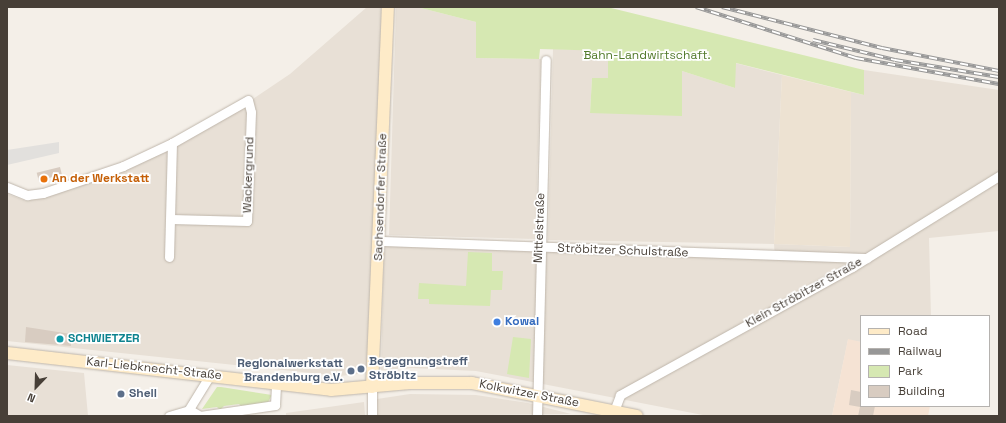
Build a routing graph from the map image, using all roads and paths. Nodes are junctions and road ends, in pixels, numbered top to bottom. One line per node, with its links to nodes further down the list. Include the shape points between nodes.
1 (388, 7): 7 (main road, Sachsendorfer Straße)
2 (546, 60): 8 (street, Mittelstraße)
3 (172, 143): 5 (street, via 123,166 43,193 27,195); 6 (street); 6 (street, Wackergrund, via 248,100 251,112 247,221)
4 (999, 176): 10 (street, Klein Ströbitzer Straße)
5 (7, 188)
6 (170, 219): 9 (street)
7 (380, 241): 8 (street, Ströbitzer Schulstraße); 14 (main road, Sachsendorfer Straße)
8 (540, 247): 10 (street, Ströbitzer Schulstraße); 15 (street, Mittelstraße)
9 (169, 257)
10 (867, 258): 16 (street, Klein Ströbitzer Straße, via 620,394)
11 (7, 353): 12 (main road, Karl-Liebknecht-Straße)
12 (210, 375): 13 (main road, Karl-Liebknecht-Straße); 17 (street)
13 (276, 384): 14 (main road, Karl-Liebknecht-Straße, via 331,390); 17 (street, via 275,405 200,416)
14 (372, 387): 15 (main road, Kolkwitzer Straße, via 430,382 472,383); 18 (street)
15 (536, 396): 16 (main road, Kolkwitzer Straße); 19 (street, Mittelstraße)
16 (614, 411): 20 (main road, Kolkwitzer Straße)
17 (179, 414)
18 (372, 416)
19 (537, 416)
20 (638, 416)

